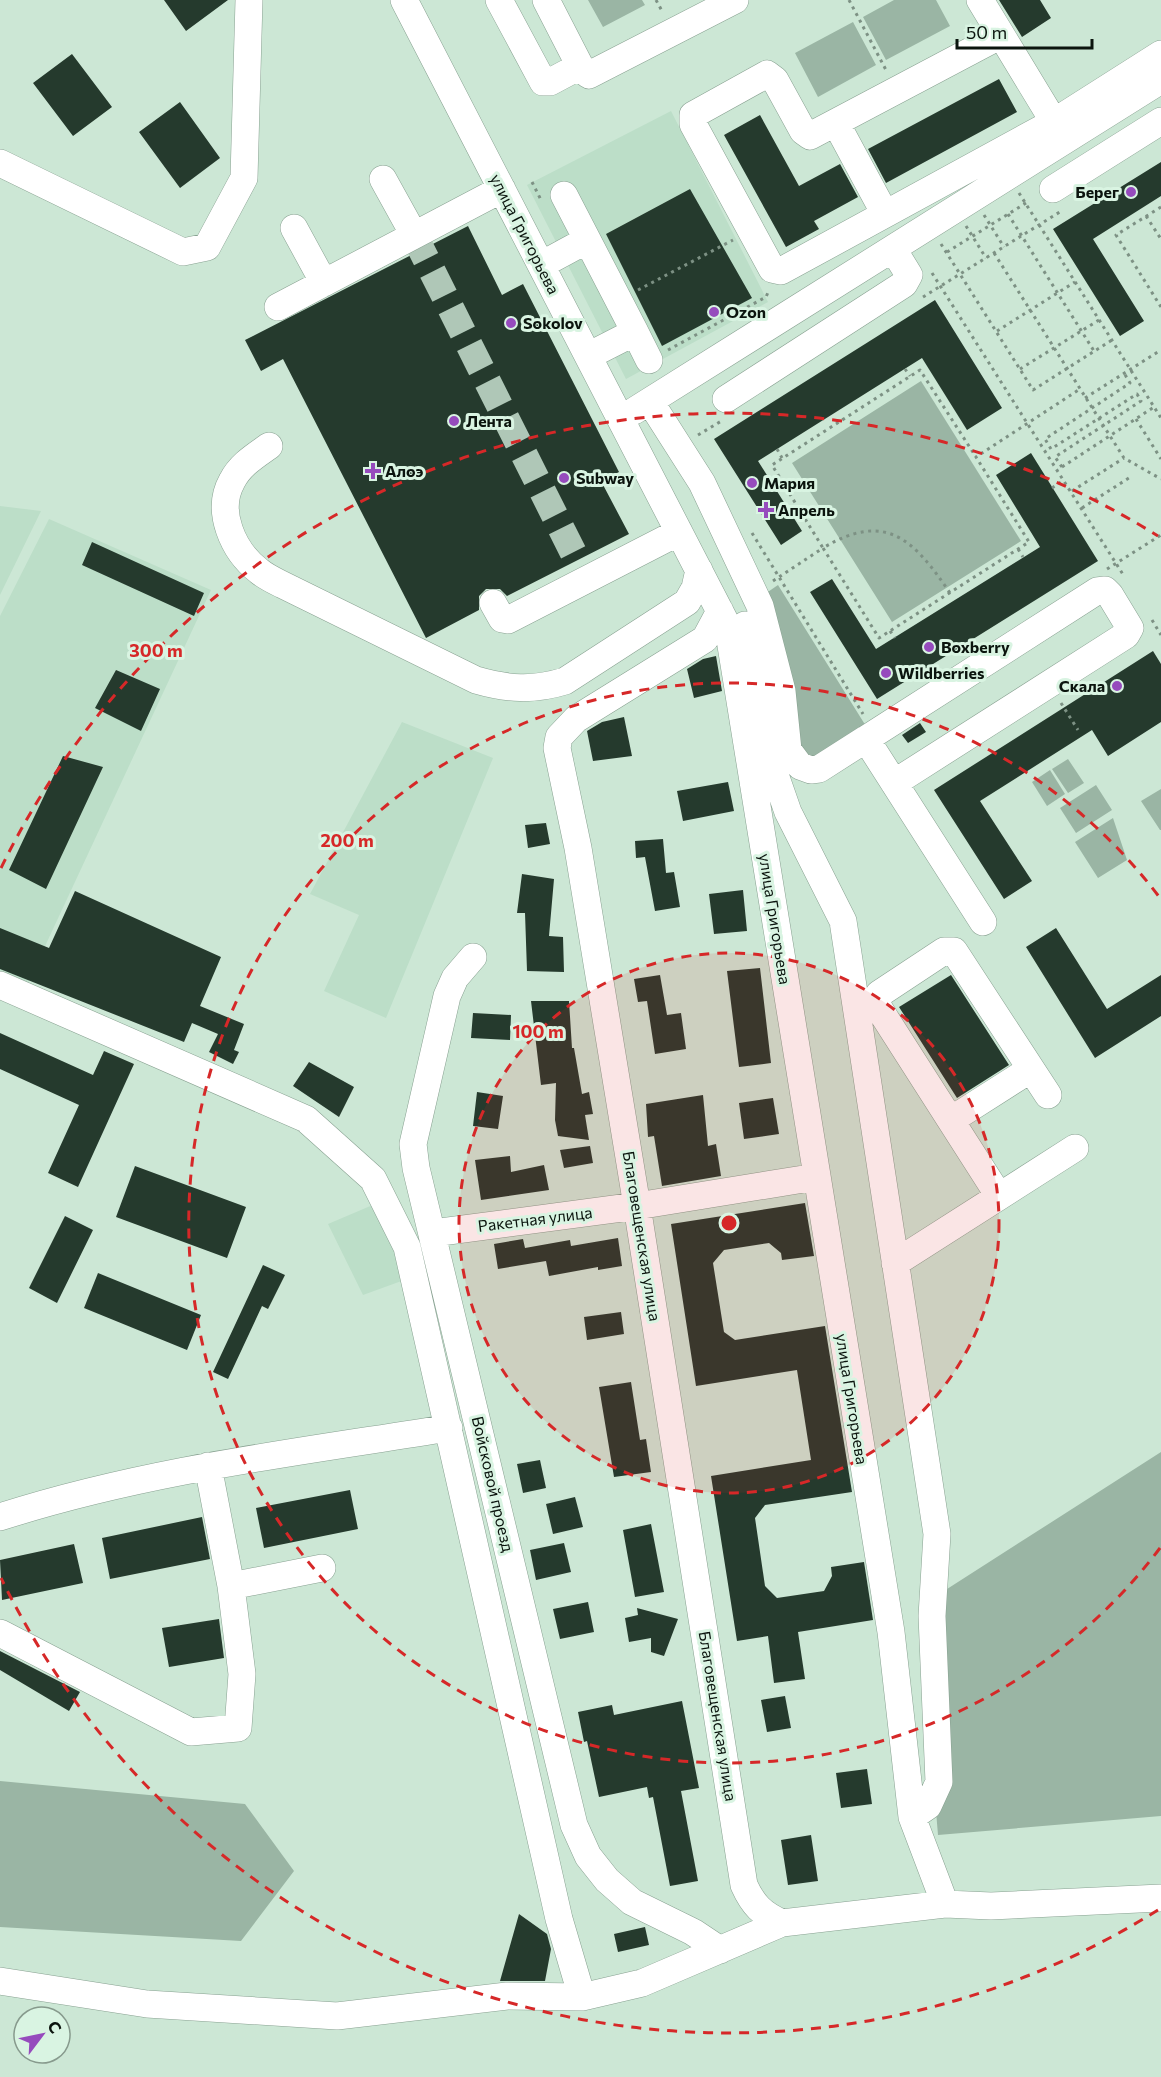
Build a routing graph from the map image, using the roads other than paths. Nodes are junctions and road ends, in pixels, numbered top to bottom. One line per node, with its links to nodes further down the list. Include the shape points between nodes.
1 (249, 0): 14 (street, via 244,178 207,246 183,252)
2 (404, 0): 16 (street, улица Григорьева)
3 (500, 0): 9 (street, via 543,82)
4 (546, 0): 9 (street)
5 (735, 0): 9 (street, via 593,74 585,74)
6 (980, 0): 7 (street)
7 (1001, 35): 12 (street); 13 (street)
8 (1161, 54): 12 (street)
9 (580, 66)
10 (1161, 80): 23 (street)
11 (1161, 121): 18 (street)
12 (1054, 122): 19 (street)
13 (836, 123): 19 (street); 19 (street, via 805,135 775,80 767,74 696,112 692,119 769,265 776,271)
14 (0, 163)
15 (383, 179): 21 (street)
16 (501, 189): 21 (street); 24 (street, улица Григорьева)
17 (564, 195): 22 (street)
18 (1058, 199)
19 (885, 214)
20 (294, 228): 25 (street)
21 (414, 235): 25 (street, via 369,268)
22 (587, 240): 24 (street); 27 (street)
23 (893, 249): 30 (street, via 909,274 904,284); 31 (street)
24 (541, 265): 28 (street, улица Григорьева)
25 (324, 283): 26 (street)
26 (278, 308)
27 (635, 332): 28 (street); 29 (street)
28 (588, 357): 32 (street, улица Григорьева)
29 (649, 360)
30 (726, 399)
31 (651, 403): 32 (street); 38 (street, via 702,483 760,606 782,691 788,750 793,759 800,766 819,769)
32 (620, 418): 34 (street, улица Григорьева)
33 (269, 446): 35 (street, via 245,463 231,481 224,505 228,529 258,571 476,680 505,689 548,687 565,681 687,602)
34 (679, 532): 35 (street, улица Григорьева); 36 (street, via 582,570 508,620 502,619)
35 (702, 577): 37 (street, улица Григорьева); 51 (street, via 724,594 742,616 772,766 788,812 843,921)
36 (493, 603)
37 (720, 611): 47 (street, улица Григорьева, via 728,627); 49 (street, Благовещенская улица, via 705,639 576,720 560,737 557,748 578,848)
38 (866, 739): 39 (street); 39 (street, via 1097,591 1106,590 1110,595 1130,628 1126,635)
39 (894, 783): 40 (street)
40 (982, 922)
41 (473, 957): 50 (street, Войсковой проезд, via 455,978 447,996 414,1133 416,1168)
42 (0, 985): 52 (street, via 306,1119 373,1179 407,1247)
43 (1031, 1069): 44 (street); 45 (street); 45 (street, via 954,951 944,951 883,990 877,1003)
44 (1048, 1095)
45 (951, 1120): 48 (street)
46 (1075, 1148): 48 (street)
47 (816, 1177): 49 (street, Ракетная улица); 58 (street, улица Григорьева, via 891,1632)
48 (999, 1196): 51 (street)
49 (638, 1206): 50 (street, Ракетная улица); 61 (street, Благовещенская улица, via 744,1885 753,1904)
50 (433, 1233): 62 (street, Войсковой проезд, via 574,1825 588,1856 632,1902)
51 (895, 1263): 58 (street, via 937,1534 932,1616 939,1782 928,1806)
52 (449, 1428): 53 (street); 64 (street, via 559,1919)
53 (208, 1466): 54 (street, via 63,1497); 56 (street)
54 (0, 1516)
55 (322, 1568): 56 (street)
56 (231, 1586): 57 (street, via 242,1674 238,1728 191,1732)
57 (0, 1633)
58 (912, 1817): 60 (street, улица Григорьева)
59 (1161, 1898): 60 (street, via 991,1906)
60 (945, 1904): 61 (street)
61 (782, 1923): 62 (street)
62 (720, 1950): 64 (street, via 642,1983)
63 (0, 1981): 64 (street, via 147,2004 337,2016 507,1996)
64 (582, 1997)

